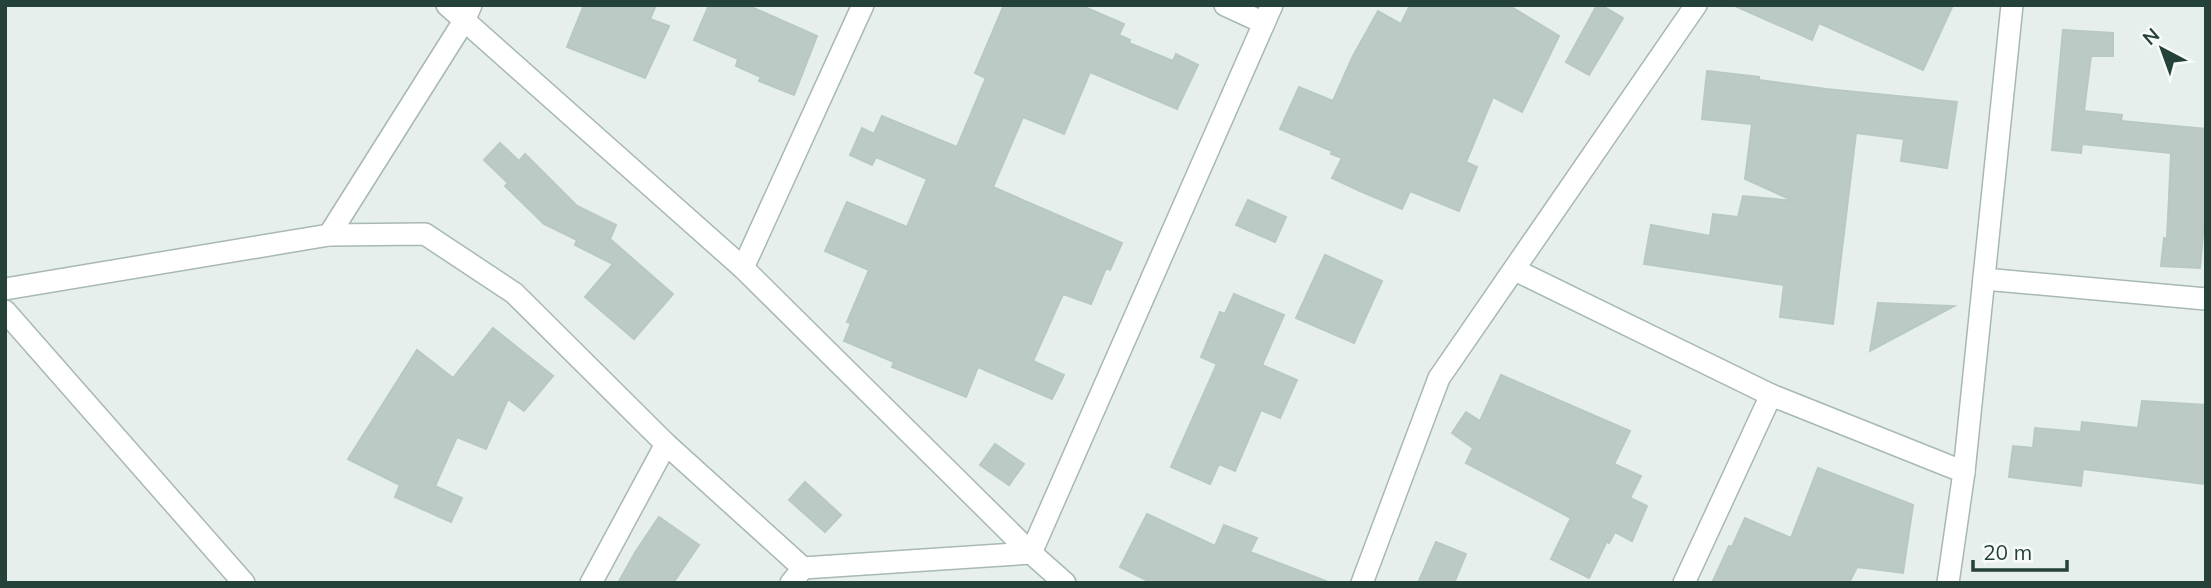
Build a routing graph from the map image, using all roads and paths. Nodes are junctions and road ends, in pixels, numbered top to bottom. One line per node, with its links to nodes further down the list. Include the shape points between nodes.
1 (447, 5): 6 (street)
2 (863, 5): 9 (street)
3 (1226, 5): 7 (street)
4 (1696, 5): 10 (street)
5 (2012, 5): 11 (street)
6 (467, 13): 8 (street); 9 (street)
7 (1268, 14): 18 (street)
8 (329, 234): 12 (street); 16 (street, via 425,234 514,293)
9 (743, 268): 18 (street)
10 (1515, 270): 15 (street); 23 (street, via 1439,378)
11 (1984, 279): 13 (street); 17 (street)
12 (5, 289)
13 (2206, 299)
14 (5, 311): 20 (street)
15 (1771, 395): 17 (street); 24 (street)
16 (666, 444): 19 (street); 21 (street)
17 (1964, 472): 25 (street)
18 (1031, 552): 19 (street); 22 (street)
19 (797, 575)
20 (244, 583)
21 (591, 583)
22 (1065, 583)
23 (1362, 583)
24 (1684, 583)
25 (1948, 583)

